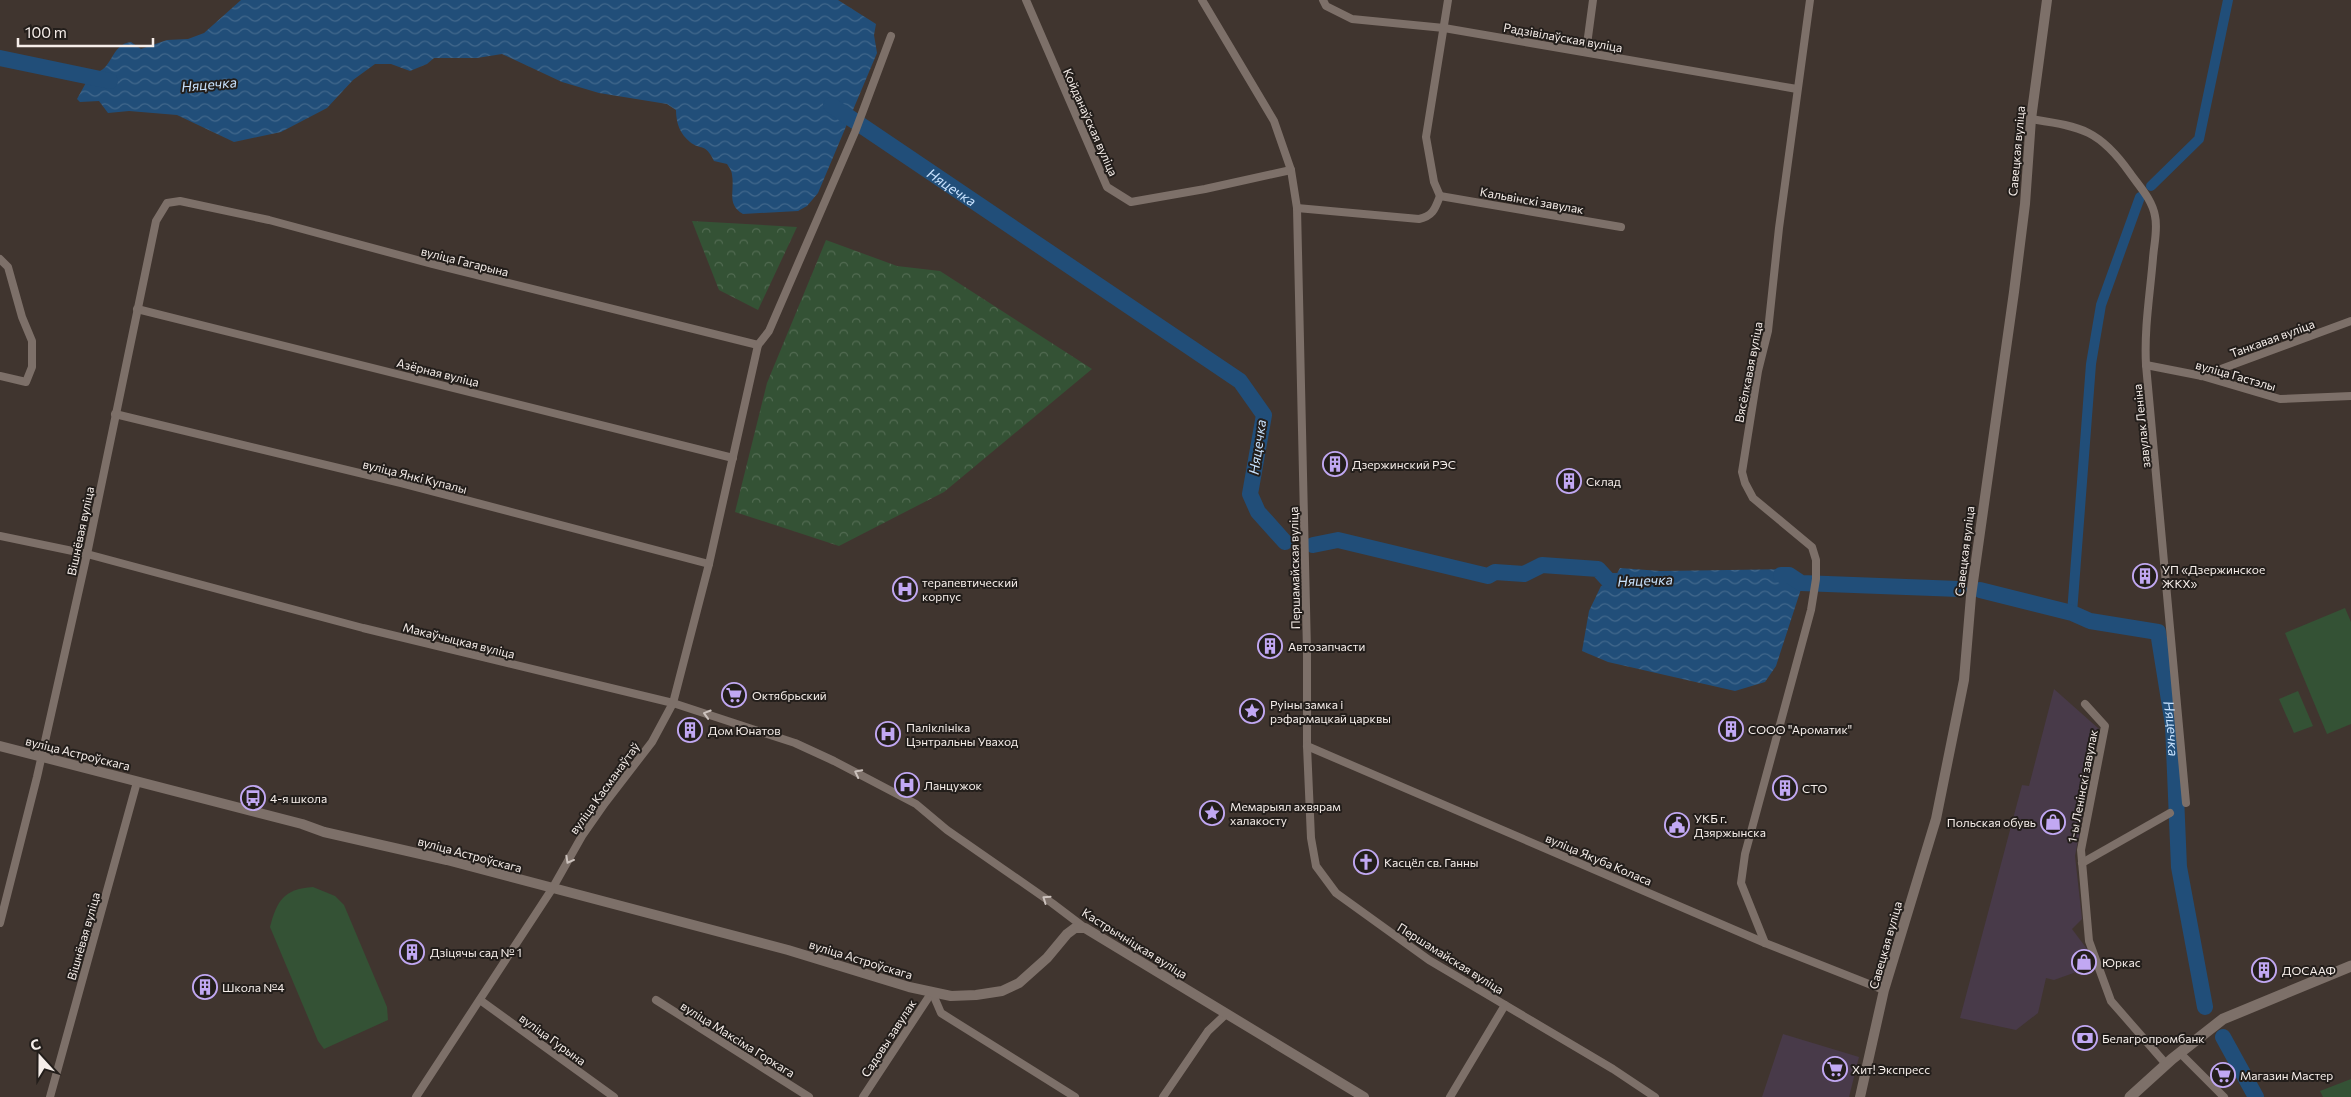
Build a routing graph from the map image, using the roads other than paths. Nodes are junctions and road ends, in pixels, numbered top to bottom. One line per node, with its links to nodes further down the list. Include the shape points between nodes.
1 (1026, 0): 13 (street, Койданаўская вуліца, via 1107,187 1131,202)
2 (1202, 0): 13 (street, Першамайская вуліца, via 1270,113)
3 (1448, 0): 8 (street)
4 (1594, 0): 10 (street)
5 (1810, 0): 11 (street, Вясёлкавая вуліца)
6 (2047, 0): 12 (street, Савецкая вуліца)
7 (1324, 3): 8 (street, Радзівілаўская вуліца, via 1352,19)
8 (1444, 28): 10 (street, Радзівілаўская вуліца); 14 (street, via 1426,137 1434,182)
9 (890, 36): 21 (street, via 855,132 769,331)
10 (1586, 52): 11 (street, Радзівілаўская вуліца)
11 (1796, 89): 44 (street, Вясёлкавая вуліца, via 1768,331 1758,371 1742,472 1753,498 1812,547 1816,560 1811,610 1745,854 1741,883)
12 (2031, 118): 22 (street, завулак Леніна, via 2074,126 2098,137 2120,158 2152,205 2156,230 2145,335); 46 (street, Савецкая вуліца, via 2023,214 1970,596 1964,680 1936,819)
13 (1291, 170): 16 (street, Першамайская вуліца)
14 (1440, 196): 16 (street, via 1429,217 1419,219); 17 (street, Кальвінскі завулак)
15 (167, 203): 19 (street, Вішнёвая вуліца, via 156,221); 21 (street, вуліца Гагарына, via 180,201 270,220)
16 (1297, 208): 34 (street, Першамайская вуліца)
17 (1621, 227)
18 (0, 259): 23 (street, via 8,267 32,342 32,367 26,382)
19 (138, 309): 26 (street, Вішнёвая вуліца); 27 (street, Азёрная вуліца)
20 (2351, 321): 24 (street, Танкавая вуліца)
21 (758, 345): 27 (street, вуліца Касманаўтаў)
22 (2146, 364): 24 (street, вуліца Гастэлы); 38 (street, завулак Леніна)
23 (0, 376)
24 (2202, 376): 25 (street, вуліца Гастэлы, via 2280,399)
25 (2351, 396)
26 (115, 414): 29 (street, Вішнёвая вуліца); 30 (street, вуліца Янкі Купалы, via 401,483)
27 (733, 458): 30 (street, вуліца Касманаўтаў)
28 (0, 536): 29 (street, Макаўчыцкая вуліца)
29 (87, 554): 31 (street, Макаўчыцкая вуліца, via 372,630); 35 (street, Вішнёвая вуліца)
30 (709, 564): 31 (street, вуліца Касманаўтаў)
31 (673, 703): 37 (street, Макаўчыцкая вуліца, one-way to 31, via 795,744); 41 (street, вуліца Касманаўтаў, one-way to 41, via 652,742 582,836)
32 (2085, 704): 40 (street, 1-ы Ленінскі завулак, via 2105,726 2081,850)
33 (0, 746): 35 (street, вуліца Астроўскага)
34 (1307, 746): 44 (street, вуліца Якуба Коласа); 50 (street, Першамайская вуліца, via 1311,838 1316,866 1326,881 1336,893 1429,960)
35 (41, 757): 36 (street, вуліца Астроўскага); 42 (street, Вішнёвая вуліца)
36 (137, 782): 41 (street, вуліца Астроўскага); 54 (street, Вішнёвая вуліца)
37 (902, 795): 43 (street, Кастрычніцкая вуліца, one-way to 37)
38 (2186, 803)
39 (2170, 813): 40 (street)
40 (2082, 863): 53 (street, 1-ы Ленінскі завулак, via 2089,941 2111,1001)
41 (552, 889): 47 (street, вуліца Астроўскага); 48 (street, вуліца Касманаўтаў)
42 (0, 922)
43 (1085, 928): 47 (street, вуліца Астроўскага, via 1075,928 1067,934 1030,974 1002,991 976,996); 51 (street, Кастрычніцкая вуліца)
44 (1765, 943): 46 (street, вуліца Якуба Коласа)
45 (2351, 966): 52 (main road, via 2230,1016)
46 (1884, 990): 64 (street, Савецкая вуліца)
47 (932, 992): 58 (street, Садовы завулак); 59 (street, via 941,1013)
48 (480, 1000): 55 (street, вуліца Касманаўтаў); 56 (street, вуліца Гурына)
49 (656, 1000): 57 (street, вуліца Максіма Горкага)
50 (1505, 1005): 62 (street); 63 (street, Першамайская вуліца)
51 (1226, 1014): 60 (street, via 1208,1031); 61 (street, Кастрычніцкая вуліца)
52 (2180, 1053): 53 (main road); 66 (street)
53 (2166, 1064): 65 (main road)
54 (50, 1097)
55 (416, 1097)
56 (614, 1097)
57 (809, 1097)
58 (863, 1097)
59 (1075, 1097)
60 (1163, 1097)
61 (1364, 1097)
62 (1450, 1097)
63 (1655, 1097)
64 (1860, 1097)
65 (2130, 1097)
66 (2224, 1097)

